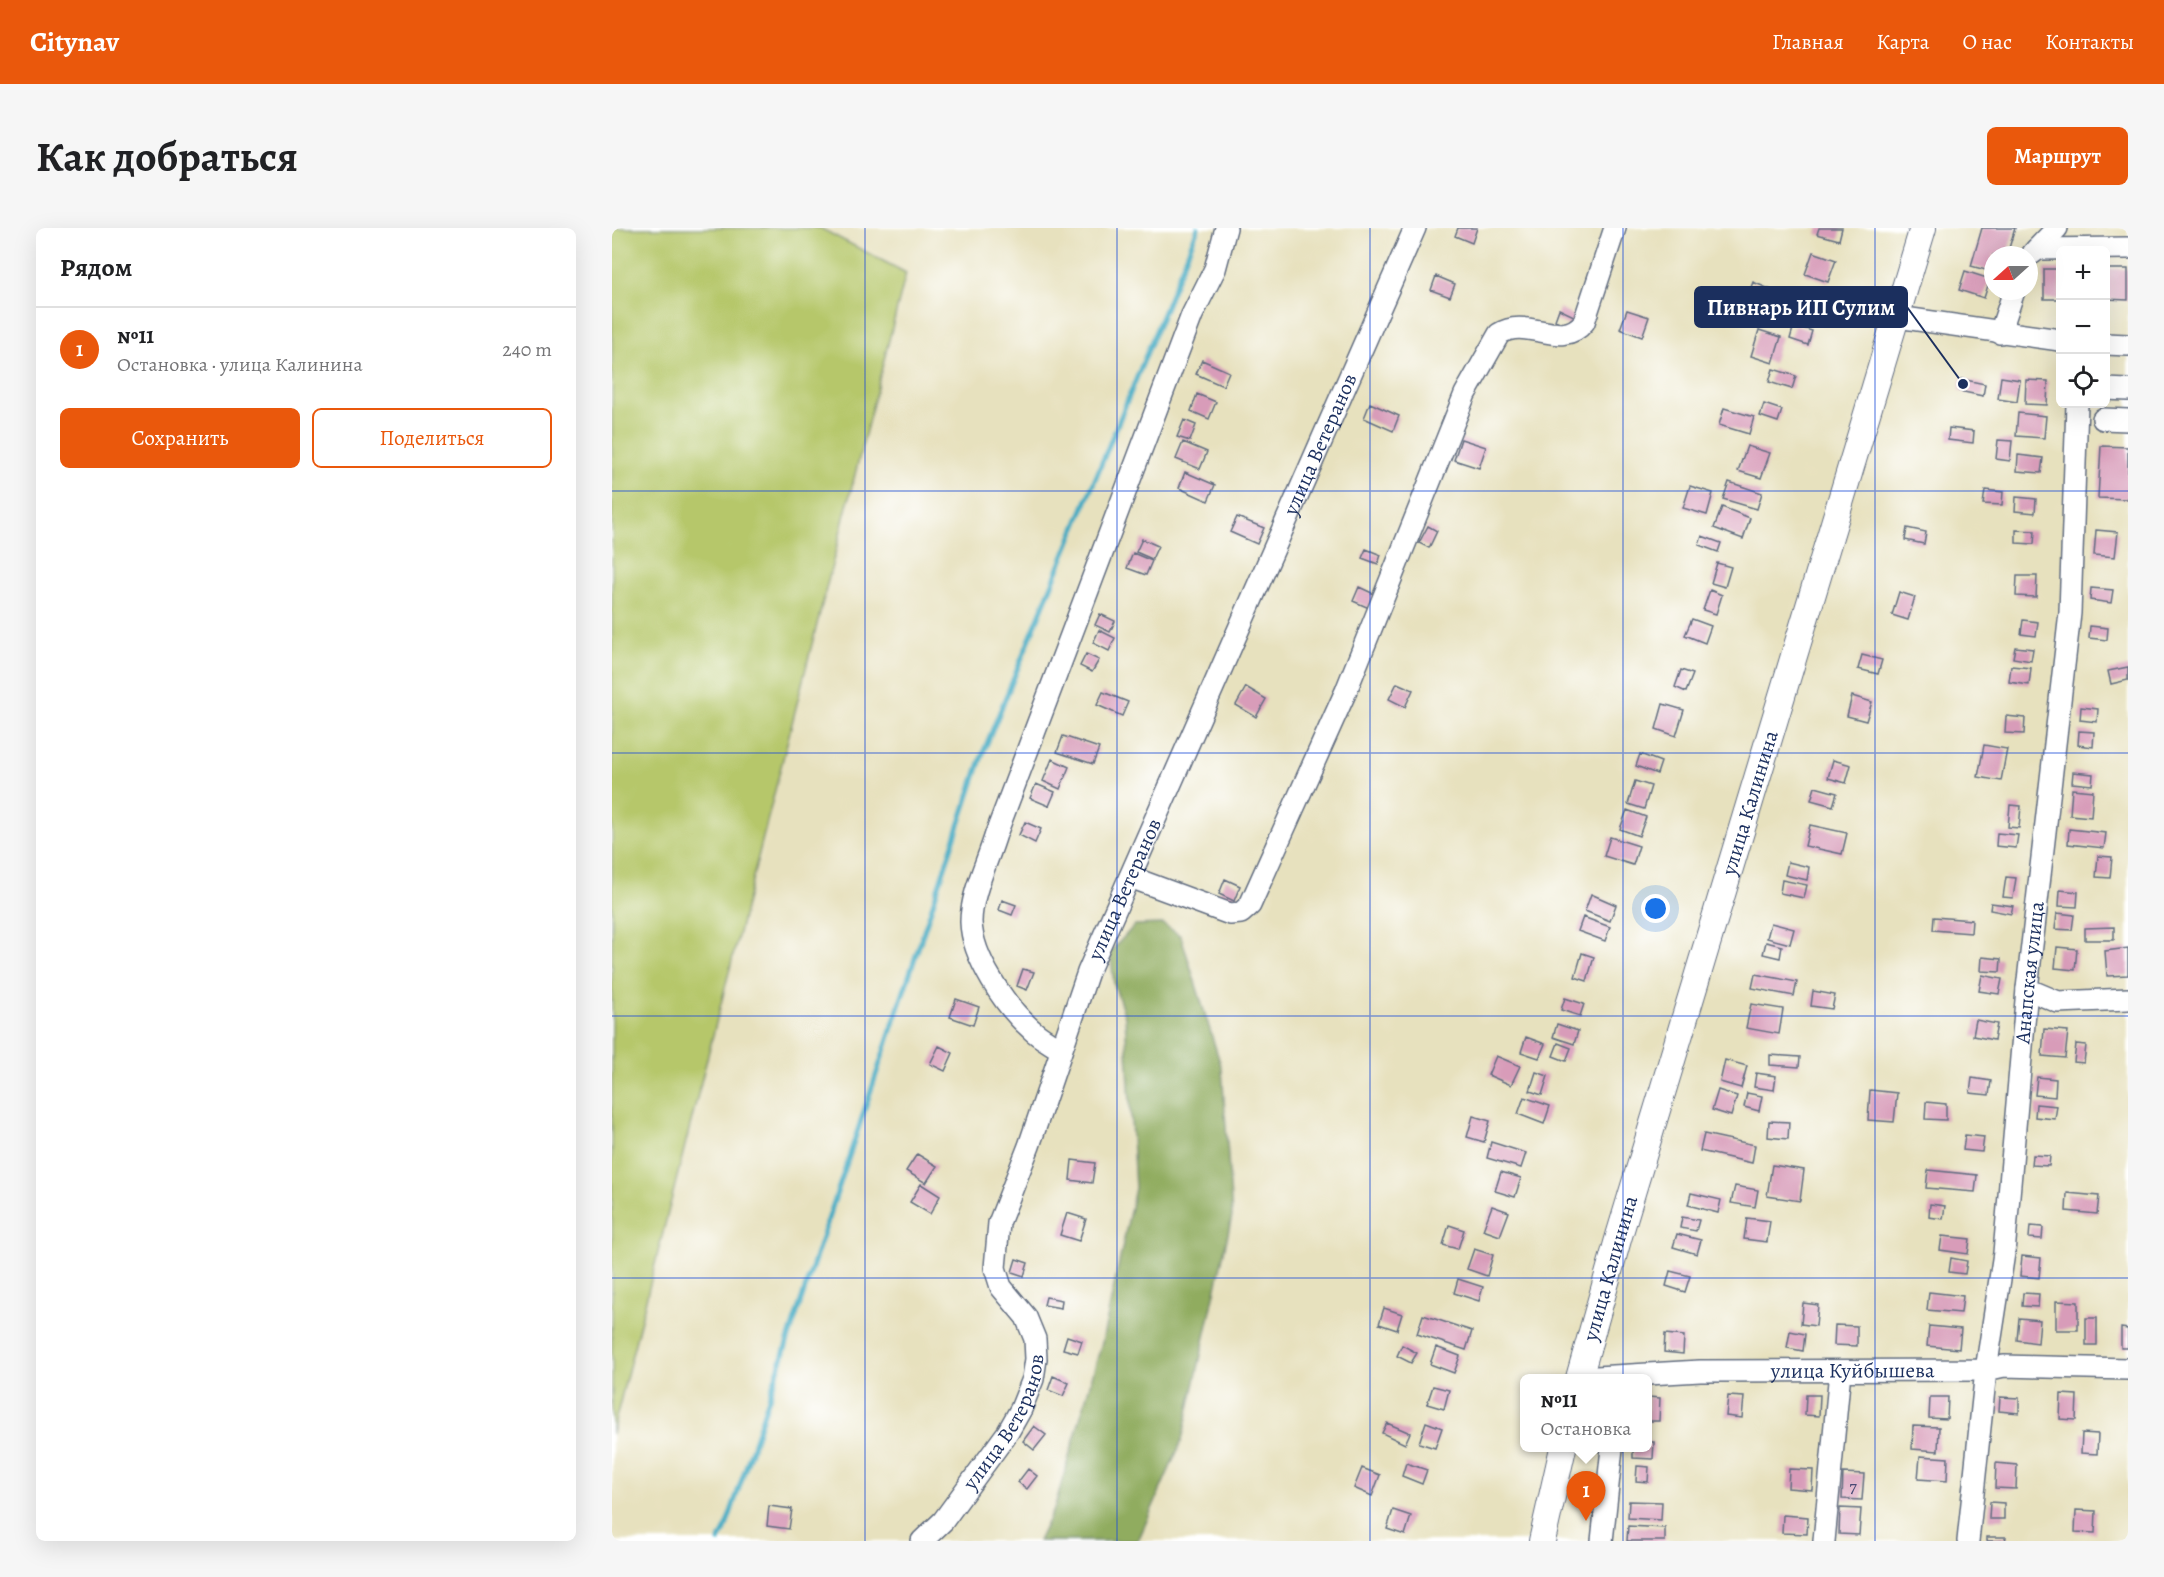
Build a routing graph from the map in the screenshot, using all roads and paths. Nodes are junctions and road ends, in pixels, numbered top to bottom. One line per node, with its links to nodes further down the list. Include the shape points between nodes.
1 (1226, 228): 23 (street, via 1215,269 1179,348 996,834 971,921 981,960 1005,1000 1030,1029)
2 (1414, 228): 20 (street, улица Ветеранов)
3 (1615, 228): 20 (street, via 1584,322 1577,330 1558,334 1508,327 1499,334 1465,394 1346,691 1250,905 1241,913 1230,915)
4 (1923, 228): 10 (main road, улица Калинина)
5 (2057, 228): 6 (street)
6 (2038, 248)
7 (2128, 248): 8 (street)
8 (2038, 253)
9 (2011, 300): 11 (street)
10 (1897, 317): 11 (street); 27 (main road, улица Калинина)
11 (2000, 333): 12 (street)
12 (2056, 339)
13 (2110, 344): 14 (street)
14 (2128, 345)
15 (2110, 388): 16 (street)
16 (2128, 390)
17 (2077, 408): 21 (street, Анапская улица, via 2070,613)
18 (2103, 419): 19 (street)
19 (2128, 420)
20 (1130, 877): 23 (street, улица Ветеранов, via 1088,972)
21 (2027, 989): 22 (street, via 2058,1002); 25 (street, Анапская улица, via 2004,1253)
22 (2128, 999)
23 (1061, 1050): 31 (street, улица Ветеранов, via 999,1223 995,1248 995,1268 1001,1287 1026,1317 1035,1339 1033,1379 1008,1432 943,1521)
24 (2128, 1369): 25 (street, улица Куйбышева, via 2004,1366)
25 (1986, 1370): 26 (street, улица Куйбышева); 35 (street, Анапская улица)
26 (1840, 1371): 28 (street, улица Куйбышева, via 1700,1371); 34 (street)
27 (1580, 1374)
28 (1652, 1375)
29 (1562, 1452): 32 (main road)
30 (1612, 1452): 33 (street)
31 (922, 1541)
32 (1542, 1541)
33 (1602, 1541)
34 (1824, 1541)
35 (1968, 1541)

